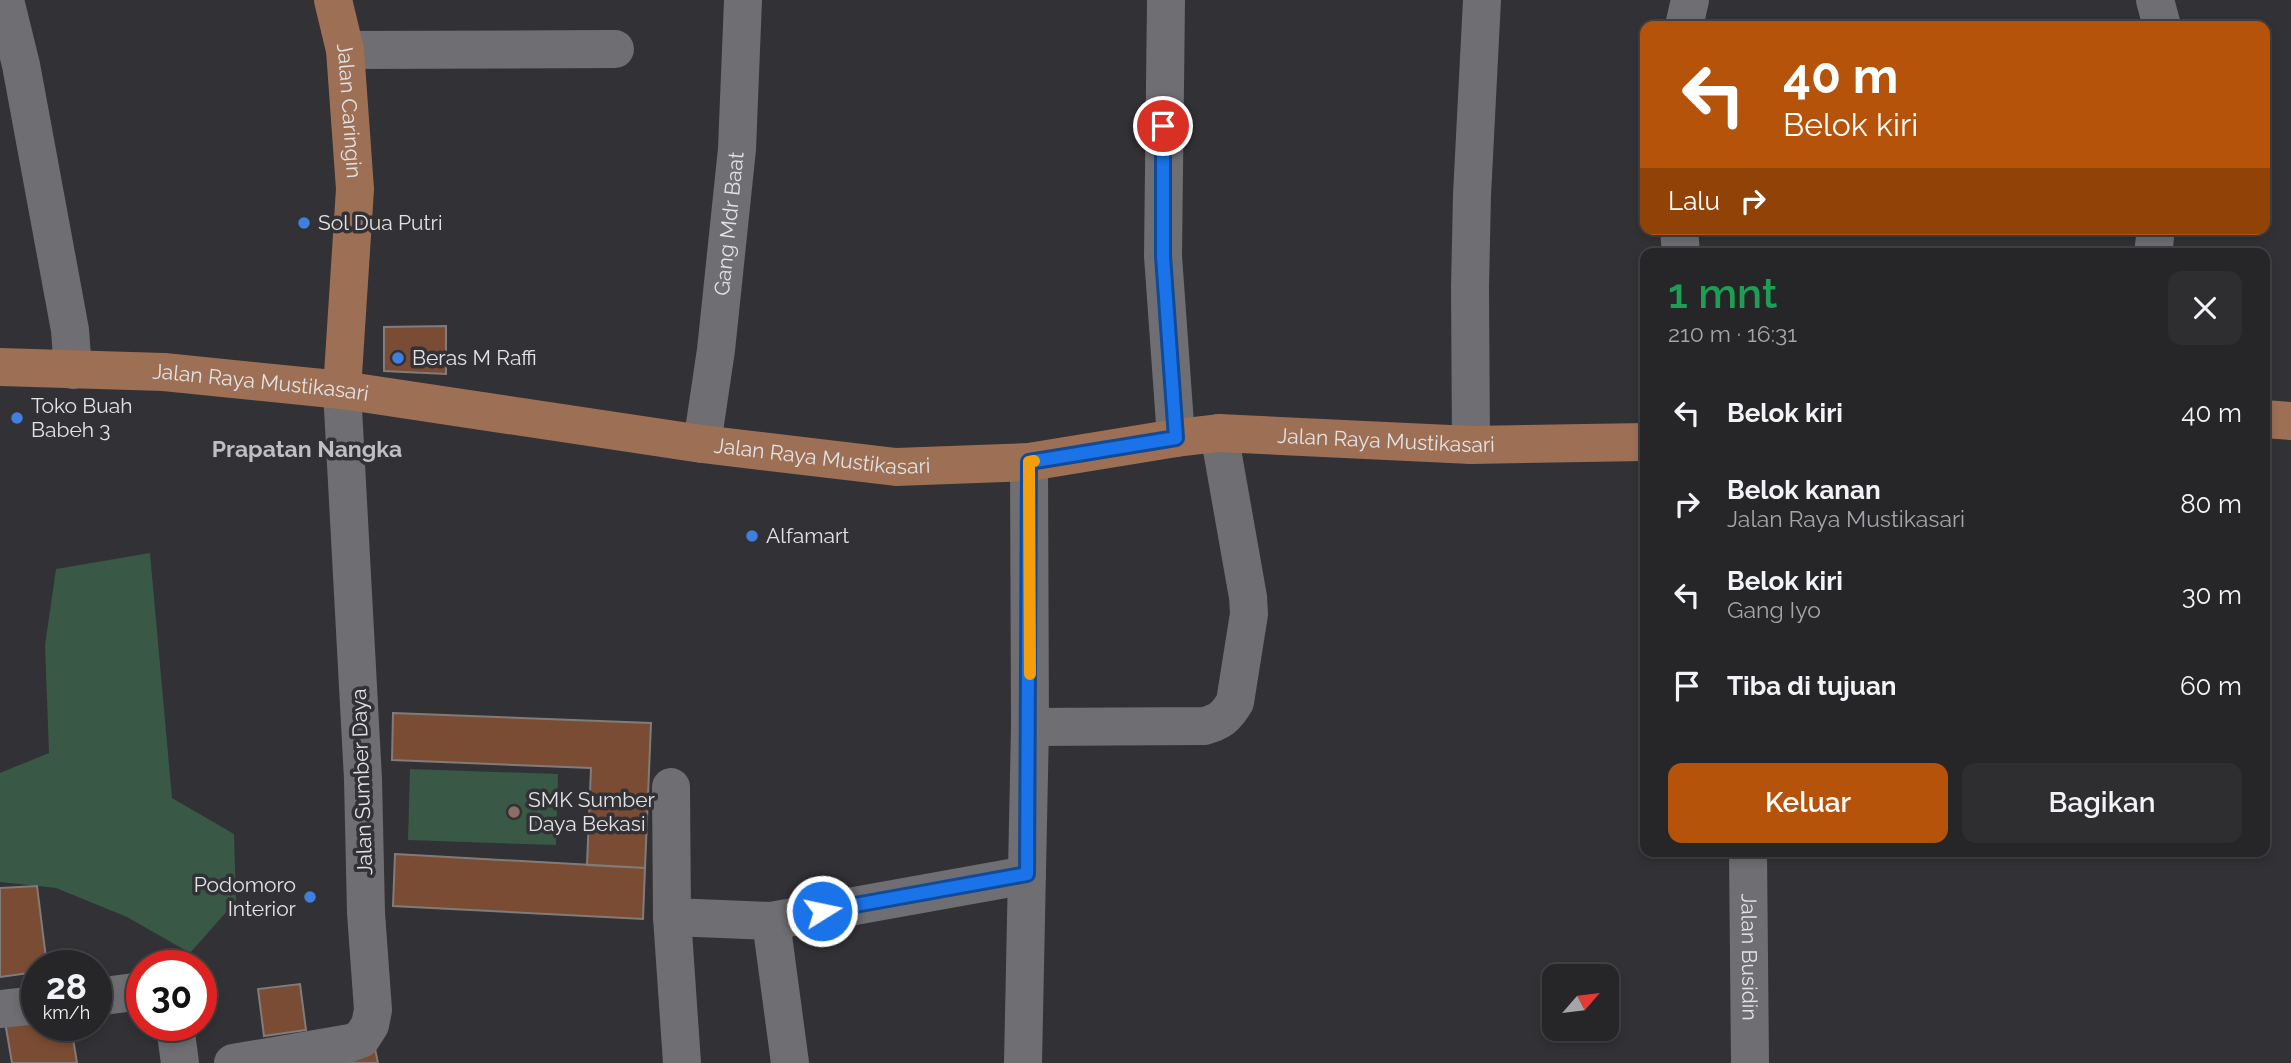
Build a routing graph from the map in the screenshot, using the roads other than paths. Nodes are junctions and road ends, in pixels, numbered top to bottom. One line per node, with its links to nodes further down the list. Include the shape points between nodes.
1 (5, 0): 13 (street, via 70,330)
2 (333, 0): 11 (main road, Jalan Caringin)
3 (743, 0): 20 (street, Gang Mdr Baat, via 737,149)
4 (1166, 0): 18 (street, via 1163,256)
5 (1482, 0): 21 (street, via 1471,234)
6 (1690, 0): 8 (street)
7 (2155, 0): 9 (street)
8 (1685, 21)
9 (2161, 21)
10 (615, 49): 11 (street)
11 (345, 50): 14 (main road, Jalan Caringin, via 355,189)
12 (0, 368): 13 (main road, Jalan Raya Mustikasari)
13 (73, 370): 14 (main road, Jalan Raya Mustikasari, via 164,372)
14 (342, 390): 20 (main road, Jalan Raya Mustikasari); 33 (street, Jalan Sumber Daya, via 372,1017 361,1039 351,1043)
15 (2270, 419): 16 (main road)
16 (2291, 421)
17 (1219, 433): 18 (main road, Jalan Raya Mustikasari); 21 (main road, Jalan Raya Mustikasari); 23 (street, via 1249,614 1235,702 1228,715 1204,726)
18 (1176, 438): 22 (main road, Jalan Raya Mustikasari)
19 (1640, 442): 21 (main road, Jalan Raya Mustikasari)
20 (702, 444): 22 (main road, Jalan Raya Mustikasari, via 896,467)
21 (1471, 445)
22 (1029, 462): 23 (street)
23 (1030, 727): 26 (street)
24 (671, 788): 27 (street)
25 (1748, 857): 37 (street, Jalan Busidin)
26 (1027, 874): 28 (street); 36 (street)
27 (672, 917): 28 (street); 34 (street)
28 (771, 920): 35 (street)
29 (21, 1007): 30 (street)
30 (0, 1009)
31 (178, 1041): 32 (street)
32 (180, 1063)
33 (233, 1063)
34 (682, 1063)
35 (790, 1063)
36 (1023, 1063)
37 (1750, 1063)

